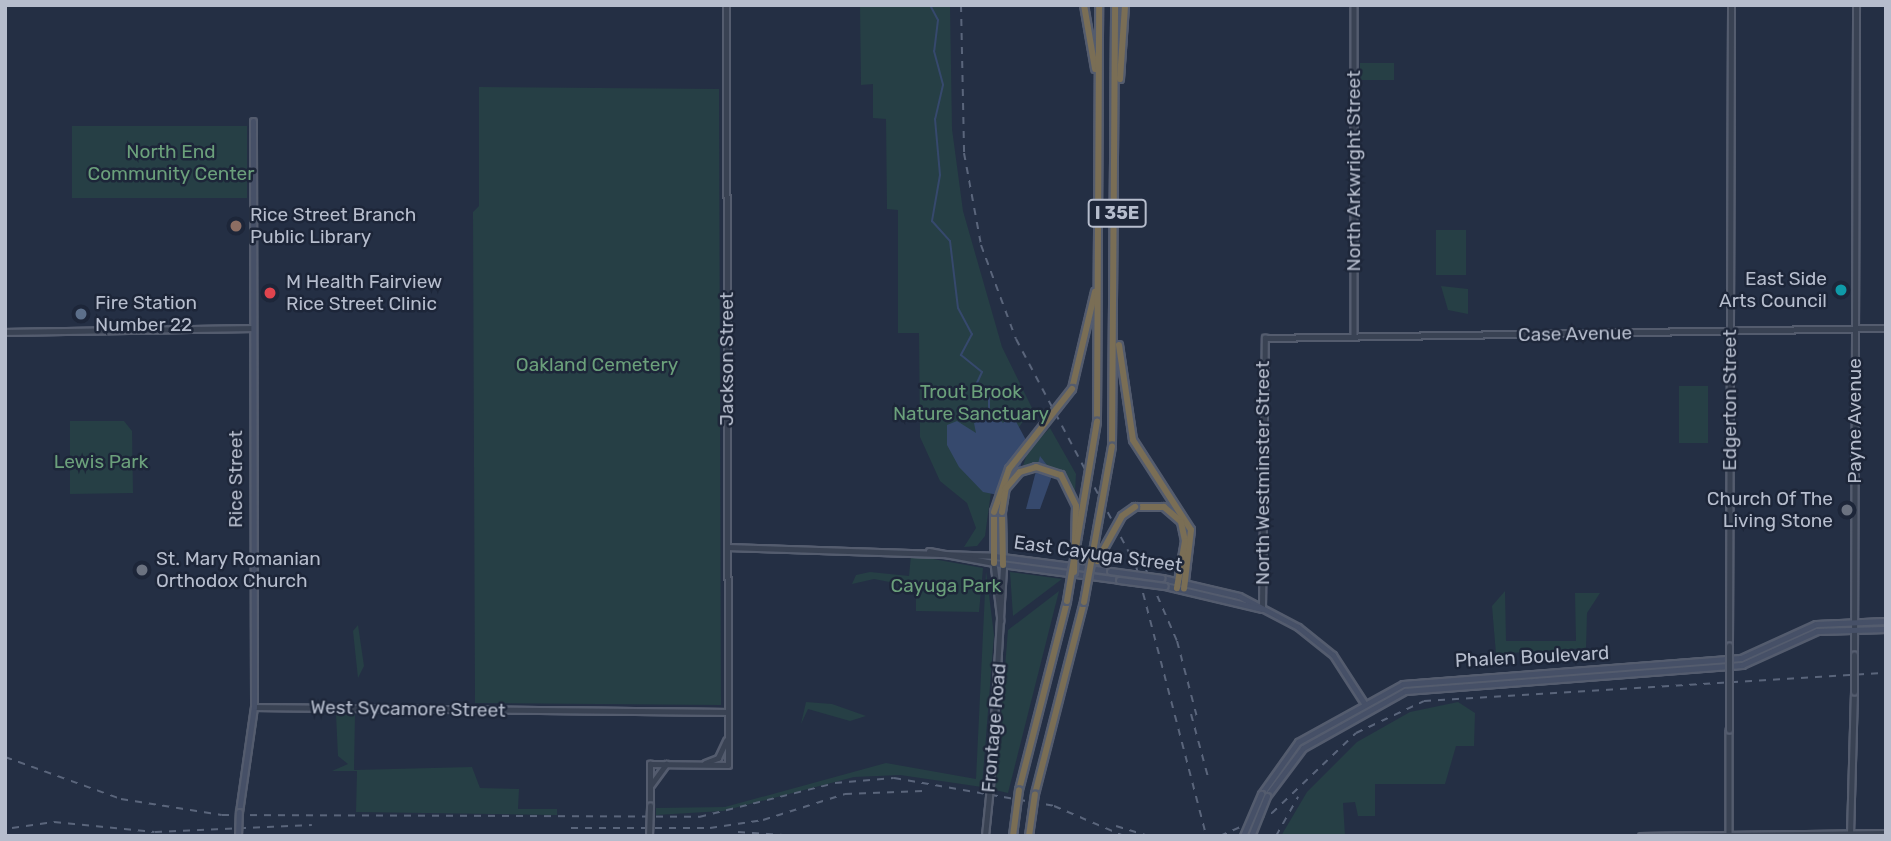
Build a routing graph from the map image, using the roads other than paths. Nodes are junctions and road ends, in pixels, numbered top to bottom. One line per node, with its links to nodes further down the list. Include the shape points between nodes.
1 (726, 5): 22 (street, Jackson Street)
2 (1084, 5): 9 (highway)
3 (1099, 5): 9 (highway, I 35E)
4 (1115, 5): 10 (highway, I 35E)
5 (1125, 5): 10 (highway)
6 (1354, 5): 19 (street, North Arkwright Street)
7 (1731, 5): 17 (street, Edgerton Street)
8 (1856, 5): 15 (street, Payne Avenue)
9 (1098, 91): 12 (highway, I 35E)
10 (1116, 119): 13 (highway, I 35E)
11 (253, 121): 14 (main road, Rice Street)
12 (1098, 280): 21 (highway, bridge, via 1072,389 1009,468); 26 (highway, I 35E, bridge, via 1097,421)
13 (1116, 316): 27 (highway, I 35E, bridge, via 1112,446); 28 (highway, via 1133,440 1191,530)
14 (252, 328): 18 (street); 36 (main road, Rice Street)
15 (1855, 328): 16 (street, Case Avenue); 17 (street, Case Avenue); 31 (street, Payne Avenue)
16 (1886, 328)
17 (1730, 330): 19 (street, Case Avenue); 46 (street, Edgerton Street, bridge)
18 (5, 332)
19 (1354, 337): 20 (street, Case Avenue)
20 (1265, 338): 29 (street, North Westminster Street)
21 (998, 512): 23 (highway); 24 (highway); 26 (highway, bridge, via 1006,488 1020,472 1036,467 1061,475 1076,506)
22 (727, 547): 24 (street, East Cayuga Street, via 925,549); 38 (street, Jackson Street)
23 (1003, 556): 24 (main road, East Cayuga Street); 25 (highway); 28 (main road, East Cayuga Street, bridge, via 1162,578)
24 (994, 559): 25 (main road, East Cayuga Street); 30 (street, Frontage Road)
25 (1003, 565): 28 (main road, East Cayuga Street, bridge); 30 (street, Frontage Road)
26 (1074, 572): 51 (highway, I 35E, bridge, via 1019,790)
27 (1091, 572): 28 (highway, bridge, via 1122,516 1135,507 1164,507 1181,522 1185,541); 52 (highway, I 35E, bridge, via 1035,794)
28 (1182, 585): 29 (main road, East Cayuga Street); 29 (main road, East Cayuga Street, via 1199,584 1252,601)
29 (1262, 609): 35 (main road, East Cayuga Street, via 1320,643)
30 (1001, 621): 50 (street, Frontage Road, bridge)
31 (1854, 621): 32 (main road, Phalen Boulevard); 33 (street, Payne Avenue); 35 (main road, Phalen Boulevard, via 1809,626 1741,658 1427,678)
32 (1886, 621)
33 (1854, 629): 34 (main road, Phalen Boulevard); 37 (main road, Phalen Boulevard, via 1811,633 1742,665 1427,686); 47 (street, Payne Avenue, bridge)
34 (1886, 629)
35 (1364, 702): 37 (main road, East Cayuga Street); 43 (main road, Phalen Boulevard, via 1292,748)
36 (254, 708): 38 (street, West Sycamore Street); 48 (main road, Rice Street, bridge)
37 (1368, 709): 43 (main road, Phalen Boulevard, via 1296,753)
38 (727, 712): 39 (street, Jackson Street)
39 (728, 737): 41 (street, via 718,758); 41 (street, Jackson Street, via 728,765)
40 (666, 764): 41 (street); 42 (street); 42 (street, via 650,764)
41 (700, 765)
42 (650, 790): 49 (street, bridge)
43 (1264, 795): 53 (main road, Phalen Boulevard, bridge); 54 (main road, Phalen Boulevard, bridge)
44 (1886, 833): 47 (street)
45 (1827, 834): 46 (street); 47 (street); 56 (street)
46 (1729, 835): 55 (street)
47 (1850, 835)
48 (238, 836)
49 (649, 836)
50 (985, 836)
51 (1013, 836)
52 (1029, 836)
53 (1244, 836)
54 (1251, 836)
55 (1641, 836)
56 (1835, 836)

